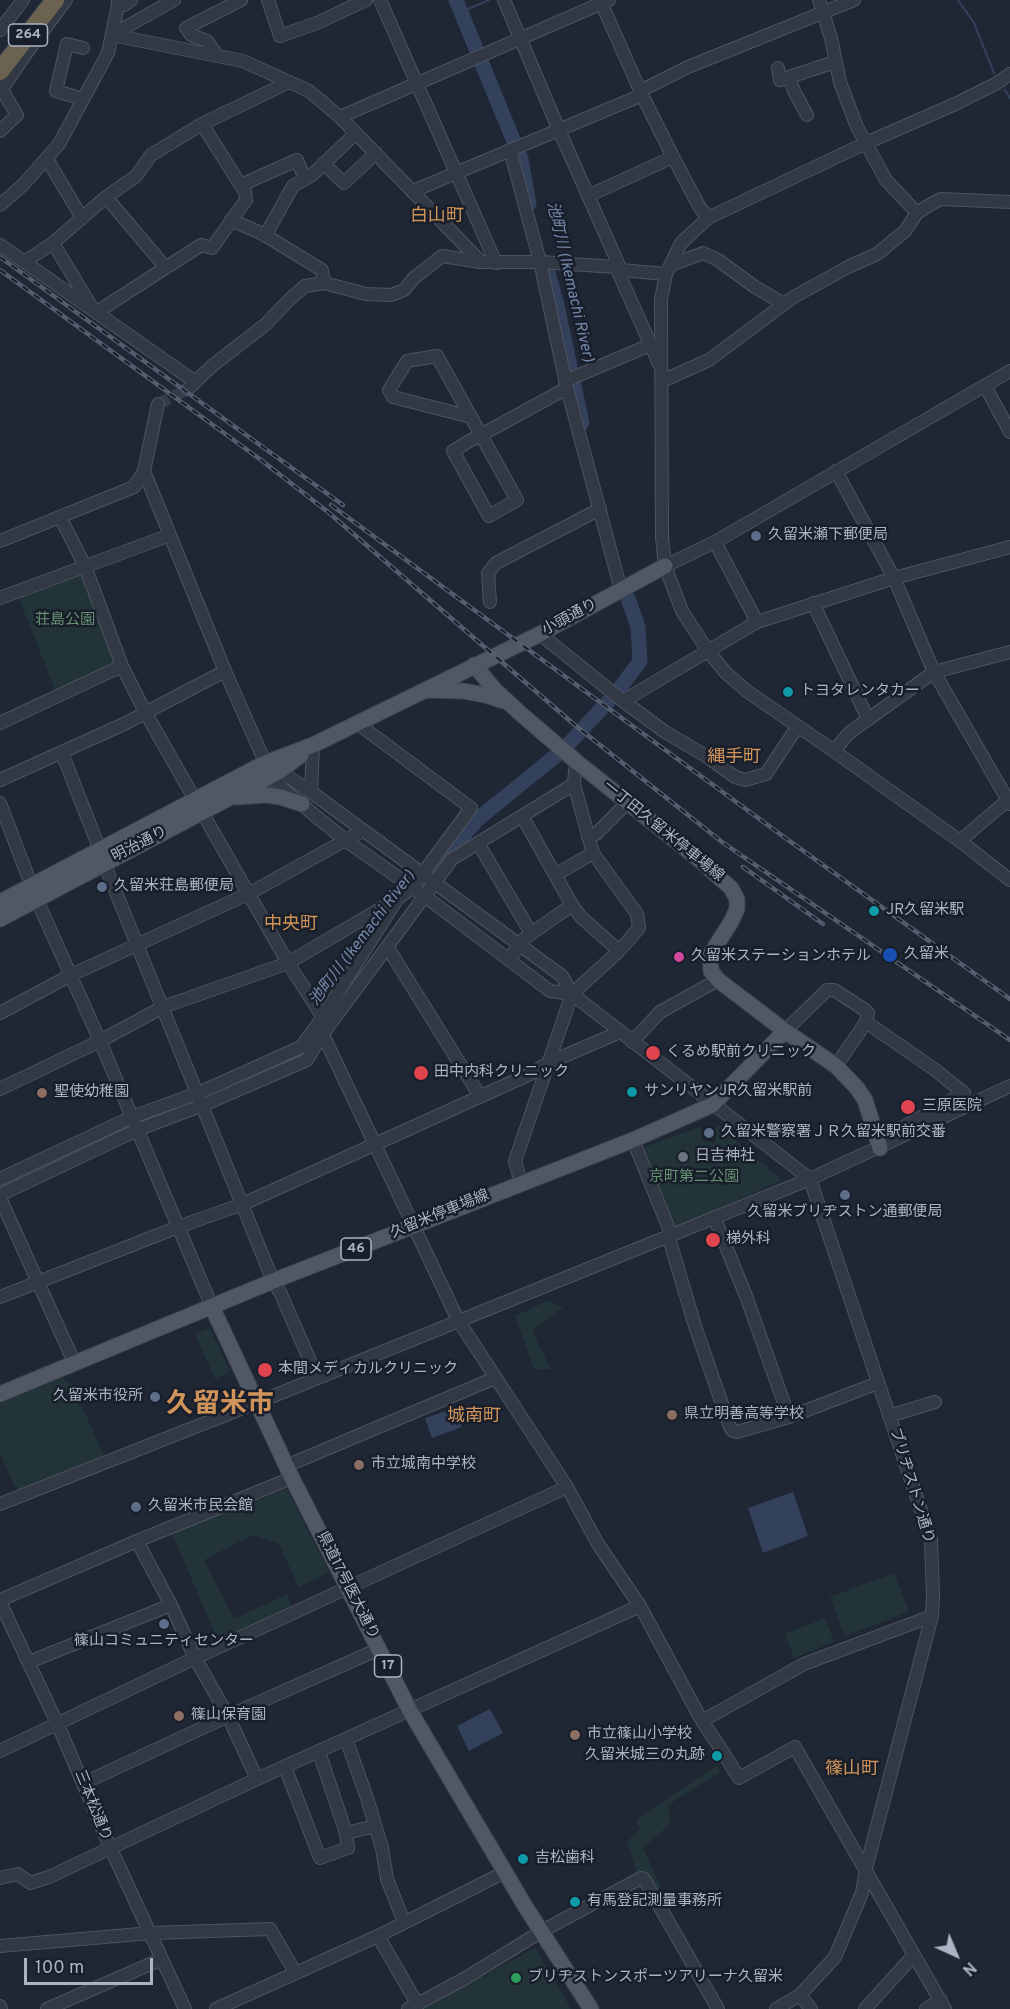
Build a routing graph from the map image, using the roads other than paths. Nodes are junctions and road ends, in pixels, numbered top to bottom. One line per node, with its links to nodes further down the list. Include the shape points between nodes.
1 (23, 0): 17 (street)
2 (40, 0): 21 (highway, 264)
3 (55, 0): 25 (highway, 264)
4 (66, 0): 30 (street)
5 (131, 0): 15 (street, via 124,5)
6 (174, 0): 18 (street)
7 (242, 0): 22 (street, via 186,28 191,35 207,41)
8 (268, 0): 9 (street, via 280,36)
9 (366, 0)
10 (380, 0): 29 (street)
11 (504, 0): 19 (street)
12 (819, 0): 16 (street)
13 (854, 0): 16 (street)
14 (604, 1): 19 (street); 31 (street)
15 (118, 3): 18 (street)
16 (822, 13): 23 (street); 31 (street, via 688,67)
17 (0, 30)
18 (112, 35): 22 (street); 32 (street, via 108,53)
19 (520, 38): 29 (street); 36 (street)
20 (83, 48): 32 (street, via 67,44 56,91)
21 (0, 51)
22 (217, 55): 28 (street, via 243,61)
23 (835, 62): 27 (street); 39 (street)
24 (778, 68): 27 (street, via 780,80)
25 (0, 71)
26 (1010, 74): 39 (street, via 953,105)
27 (789, 77): 33 (street)
28 (290, 82): 34 (street, via 309,91); 35 (street)
29 (416, 83): 34 (street); 45 (street)
30 (1, 91): 37 (street, via 17,115)
31 (641, 93): 36 (street); 42 (street)
32 (83, 99): 43 (street)
33 (807, 115)
34 (340, 117): 38 (street)
35 (202, 124): 47 (street); 50 (street, via 152,155 136,176)
36 (559, 130): 40 (street); 49 (street)
37 (0, 131)
38 (356, 133): 41 (street); 44 (street)
39 (866, 143): 53 (street, via 886,180); 55 (street)
40 (510, 150): 45 (street); 63 (street)
41 (376, 153): 44 (street, via 344,183); 48 (street)
42 (673, 157): 49 (street); 55 (street)
43 (47, 159): 51 (street, via 23,185); 54 (street)
44 (323, 164): 46 (street)
45 (456, 174): 48 (street); 62 (street)
46 (305, 179): 47 (street, via 297,160); 57 (street, via 293,186)
47 (241, 185): 56 (street, via 246,200)
48 (413, 191): 61 (street)
49 (588, 196): 65 (street)
50 (106, 197): 54 (street); 64 (street)
51 (2, 198)
52 (1010, 202): 53 (street, via 941,199)
53 (916, 213): 68 (street, via 905,231 878,254)
54 (82, 218): 58 (street)
55 (708, 218): 66 (street, via 681,243)
56 (231, 220): 57 (street); 64 (street, via 212,248 201,245)
57 (265, 236): 67 (street, via 322,270)
58 (53, 243): 60 (street); 69 (street)
59 (0, 245): 60 (street)
60 (24, 262): 69 (street)
61 (481, 262): 62 (street); 67 (street, via 442,256 404,290 391,296)
62 (496, 262): 63 (street)
63 (540, 262): 65 (street); 73 (street)
64 (166, 268): 69 (street)
65 (619, 268): 66 (street); 70 (street)
66 (668, 270): 68 (street, via 703,253); 72 (street, via 661,300)
67 (324, 283): 69 (street, via 305,286 266,324 191,385)
68 (784, 304): 72 (street, via 709,360)
69 (95, 311)
70 (650, 345): 72 (street); 73 (street)
71 (1010, 371): 74 (street)
72 (662, 376): 88 (street)
73 (566, 385): 78 (street); 81 (street)
74 (985, 386): 77 (street); 80 (street)
75 (158, 404): 79 (street)
76 (471, 417): 76 (street, via 437,356 407,361 389,390 393,397); 78 (street)
77 (1010, 432)
78 (481, 435): 78 (street, via 453,451 489,516 517,500)
79 (144, 471): 82 (street, via 134,488); 83 (street)
80 (836, 471): 85 (street); 89 (street)
81 (600, 509): 90 (street); 92 (street, via 496,563 488,573)
82 (60, 517): 84 (street); 87 (street)
83 (170, 535): 87 (street); 100 (street)
84 (0, 541)
85 (715, 542): 88 (street); 94 (street)
86 (1010, 547): 89 (street)
87 (85, 566): 91 (street); 98 (street)
88 (665, 566): 90 (main road, 小頭通り); 96 (street, via 682,611)
89 (894, 578): 93 (street); 101 (street)
90 (621, 590): 95 (main road, 小頭通り)
91 (0, 598)
92 (490, 602)
93 (813, 603): 94 (street); 106 (street)
94 (757, 622): 96 (street)
95 (540, 634): 99 (main road, 小頭通り); 103 (street)
96 (708, 651): 103 (street); 109 (street, via 748,692)
97 (1010, 652): 101 (street)
98 (122, 666): 105 (street); 107 (street)
99 (474, 666): 102 (main road); 104 (main road, 一丁田久留米停車場線)
100 (225, 670): 105 (street); 114 (street)
101 (934, 672): 106 (street); 119 (street)
102 (423, 690): 104 (main road, via 463,691); 108 (main road)
103 (623, 701): 109 (street, via 745,780 766,774)
104 (508, 703): 113 (main road, 一丁田久留米停車場線)
105 (145, 712): 112 (street); 122 (street)
106 (868, 719): 111 (street)
107 (0, 723)
108 (357, 723): 110 (main road); 131 (street, via 471,808)
109 (798, 726): 111 (street)
110 (313, 745): 114 (main road); 117 (street)
111 (834, 751): 127 (street)
112 (62, 753): 115 (street); 130 (street)
113 (576, 761): 116 (street); 120 (main road, 一丁田久留米停車場線)
114 (272, 770): 117 (street); 118 (main road, 明治通り); 122 (main road, 明治通り)
115 (0, 780)
116 (574, 784): 123 (street); 125 (street)
117 (306, 798): 118 (main road, via 267,795); 124 (street); 126 (street)
118 (228, 799): 122 (main road, 明治通り)
119 (1009, 800): 127 (street)
120 (627, 802): 125 (street, via 596,834); 152 (main road, 一丁田久留米停車場線, via 723,880 737,899 731,922 710,956 711,970)
121 (0, 803): 135 (street)
122 (198, 807): 130 (main road, 明治通り); 137 (street)
123 (522, 816): 128 (street); 132 (street)
124 (362, 831): 126 (street); 131 (street)
125 (588, 837): 129 (street)
126 (345, 840): 136 (street); 137 (street)
127 (960, 841): 133 (street)
128 (478, 843): 134 (street, via 452,860); 144 (street)
129 (592, 853): 132 (street); 148 (street, via 637,914 639,928)
130 (102, 857): 135 (main road, 明治通り); 140 (main road, 明治通り); 145 (street)
131 (423, 874): 134 (street); 136 (street)
132 (555, 875): 142 (street)
133 (1010, 880)
134 (436, 884): 138 (street); 146 (street)
135 (31, 886): 140 (street); 141 (main road, 明治通り)
136 (412, 888): 138 (street); 139 (street)
137 (249, 894): 145 (street); 150 (street)
138 (426, 897): 147 (street); 149 (street)
139 (397, 899): 150 (street); 157 (street)
140 (37, 900): 143 (main road, 明治通り); 151 (street)
141 (0, 902)
142 (572, 905): 144 (street); 148 (street)
143 (0, 919)
144 (531, 933): 146 (street)
145 (137, 944): 151 (street); 154 (street)
146 (520, 945): 149 (street); 153 (street, via 562,976)
147 (388, 948): 157 (street); 167 (street)
148 (619, 951): 153 (street)
149 (509, 960): 153 (street, via 550,991)
150 (288, 963): 154 (street); 157 (street)
151 (71, 975): 155 (street); 160 (street)
152 (718, 980): 158 (main road); 161 (street, via 660,1012)
153 (572, 994): 159 (street); 162 (street)
154 (163, 1007): 160 (street); 166 (street)
155 (0, 1013)
156 (866, 1022): 158 (street, via 865,1010 834,990 827,990); 163 (street); 174 (street, via 964,1093)
157 (321, 1025): 166 (street, via 301,1047); 168 (street, via 307,1060); 173 (street)
158 (784, 1031): 163 (main road); 169 (main road, 46)
159 (620, 1032): 161 (street); 162 (street)
160 (100, 1041): 165 (street); 170 (street)
161 (632, 1042): 169 (street)
162 (548, 1063): 167 (street); 177 (street, via 515,1161)
163 (836, 1066): 174 (main road, via 865,1100)
164 (1010, 1086): 174 (street)
165 (0, 1089)
166 (197, 1093): 168 (street); 170 (street)
167 (480, 1096): 173 (street)
168 (203, 1105): 171 (street); 179 (street)
169 (712, 1105): 172 (main road, 久留米停車場線 / 46); 176 (street)
170 (132, 1117): 171 (street); 175 (street)
171 (137, 1130): 178 (street); 182 (street)
172 (633, 1140): 177 (main road, 久留米停車場線 / 46); 183 (street)
173 (375, 1143): 179 (street); 181 (street)
174 (879, 1145): 176 (street)
175 (0, 1179)
176 (810, 1179): 180 (street); 192 (street, ブリヂストン通り)
177 (521, 1184): 181 (main road, 久留米停車場線 / 46)
178 (0, 1196): 184 (street)
179 (243, 1204): 182 (street); 185 (street)
180 (714, 1217): 183 (street); 197 (street)
181 (412, 1226): 185 (main road, 久留米停車場線 / 46); 188 (street)
182 (178, 1227): 184 (street); 187 (street)
183 (670, 1234): 188 (street); 197 (street, via 695,1326 730,1427 737,1432)
184 (38, 1281): 186 (street); 189 (street)
185 (273, 1281): 187 (main road, 久留米停車場線 / 46); 190 (street)
186 (0, 1297)
187 (212, 1307): 189 (main road, 久留米停車場線 / 46); 195 (main road, 県道17号医大通り / 17)
188 (458, 1320): 190 (street); 191 (street)
189 (74, 1362): 193 (main road, 久留米停車場線 / 46)
190 (317, 1377): 195 (street)
191 (495, 1378): 198 (street); 199 (street)
192 (878, 1383): 196 (street, ブリヂストン通り); 197 (street)
193 (0, 1394)
194 (935, 1402): 196 (street)
195 (256, 1403): 198 (main road, 県道17号医大通り / 17); 200 (street)
196 (889, 1416): 206 (street, ブリヂストン通り, via 931,1540)
197 (789, 1417)
198 (289, 1472): 201 (street); 202 (main road, 県道17号医大通り / 17)
199 (567, 1486): 202 (street); 205 (street, via 598,1544)
200 (0, 1504)
201 (137, 1540): 203 (street); 204 (street)
202 (348, 1589): 207 (main road, 県道17号医大通り / 17); 208 (street)
203 (0, 1601): 209 (street, 三本松通り)
204 (171, 1605): 208 (street); 209 (street)
205 (640, 1606): 210 (street); 212 (street)
206 (932, 1616): 212 (street, via 804,1665); 223 (street, ブリヂストン通り)
207 (379, 1649): 210 (main road, 県道17号医大通り / 17); 211 (street)
208 (195, 1658): 211 (street); 213 (street)
209 (29, 1662): 213 (street, 三本松通り)
210 (410, 1711): 214 (street); 224 (main road, 県道17号医大通り / 17)
211 (228, 1716): 218 (street); 219 (street)
212 (702, 1721): 223 (street, via 739,1778 795,1747)
213 (57, 1725): 215 (street); 219 (street, 三本松通り)
214 (346, 1740): 216 (street); 220 (street)
215 (0, 1751)
216 (319, 1752): 217 (street); 221 (street)
217 (285, 1767): 218 (street); 221 (street, via 320,1858 348,1848)
218 (258, 1779): 222 (street)
219 (84, 1784): 222 (street, 三本松通り)
220 (375, 1826): 221 (street); 226 (street, via 387,1879)
221 (346, 1833)
222 (110, 1847): 225 (street, via 49,1877 30,1882 18,1874); 228 (street, 三本松通り)
223 (866, 1868): 231 (street); 234 (street, ブリヂストン通り, via 862,1893 836,1958)
224 (505, 1872): 226 (street); 227 (main road, 県道17号医大通り / 17)
225 (0, 1878)
226 (404, 1922): 229 (street)
227 (542, 1932): 236 (street); 240 (main road, 県道17号医大通り / 17); 241 (street, via 634,1880 644,1879)
228 (151, 1933): 230 (street); 232 (street, 三本松通り); 233 (street, via 270,1929)
229 (378, 1936): 233 (street); 236 (street)
230 (0, 1946)
231 (914, 1955): 235 (street); 244 (street)
232 (162, 1959): 237 (street); 238 (street, 三本松通り)
233 (295, 1972): 239 (street)
234 (800, 1995): 242 (street, ブリヂストン通り); 243 (street)
235 (943, 2005): 245 (street)
236 (413, 2007)
237 (47, 2009)
238 (185, 2009)
239 (216, 2009)
240 (591, 2009)
241 (718, 2009)
242 (776, 2009)
243 (811, 2009)
244 (865, 2009)
245 (926, 2009)

